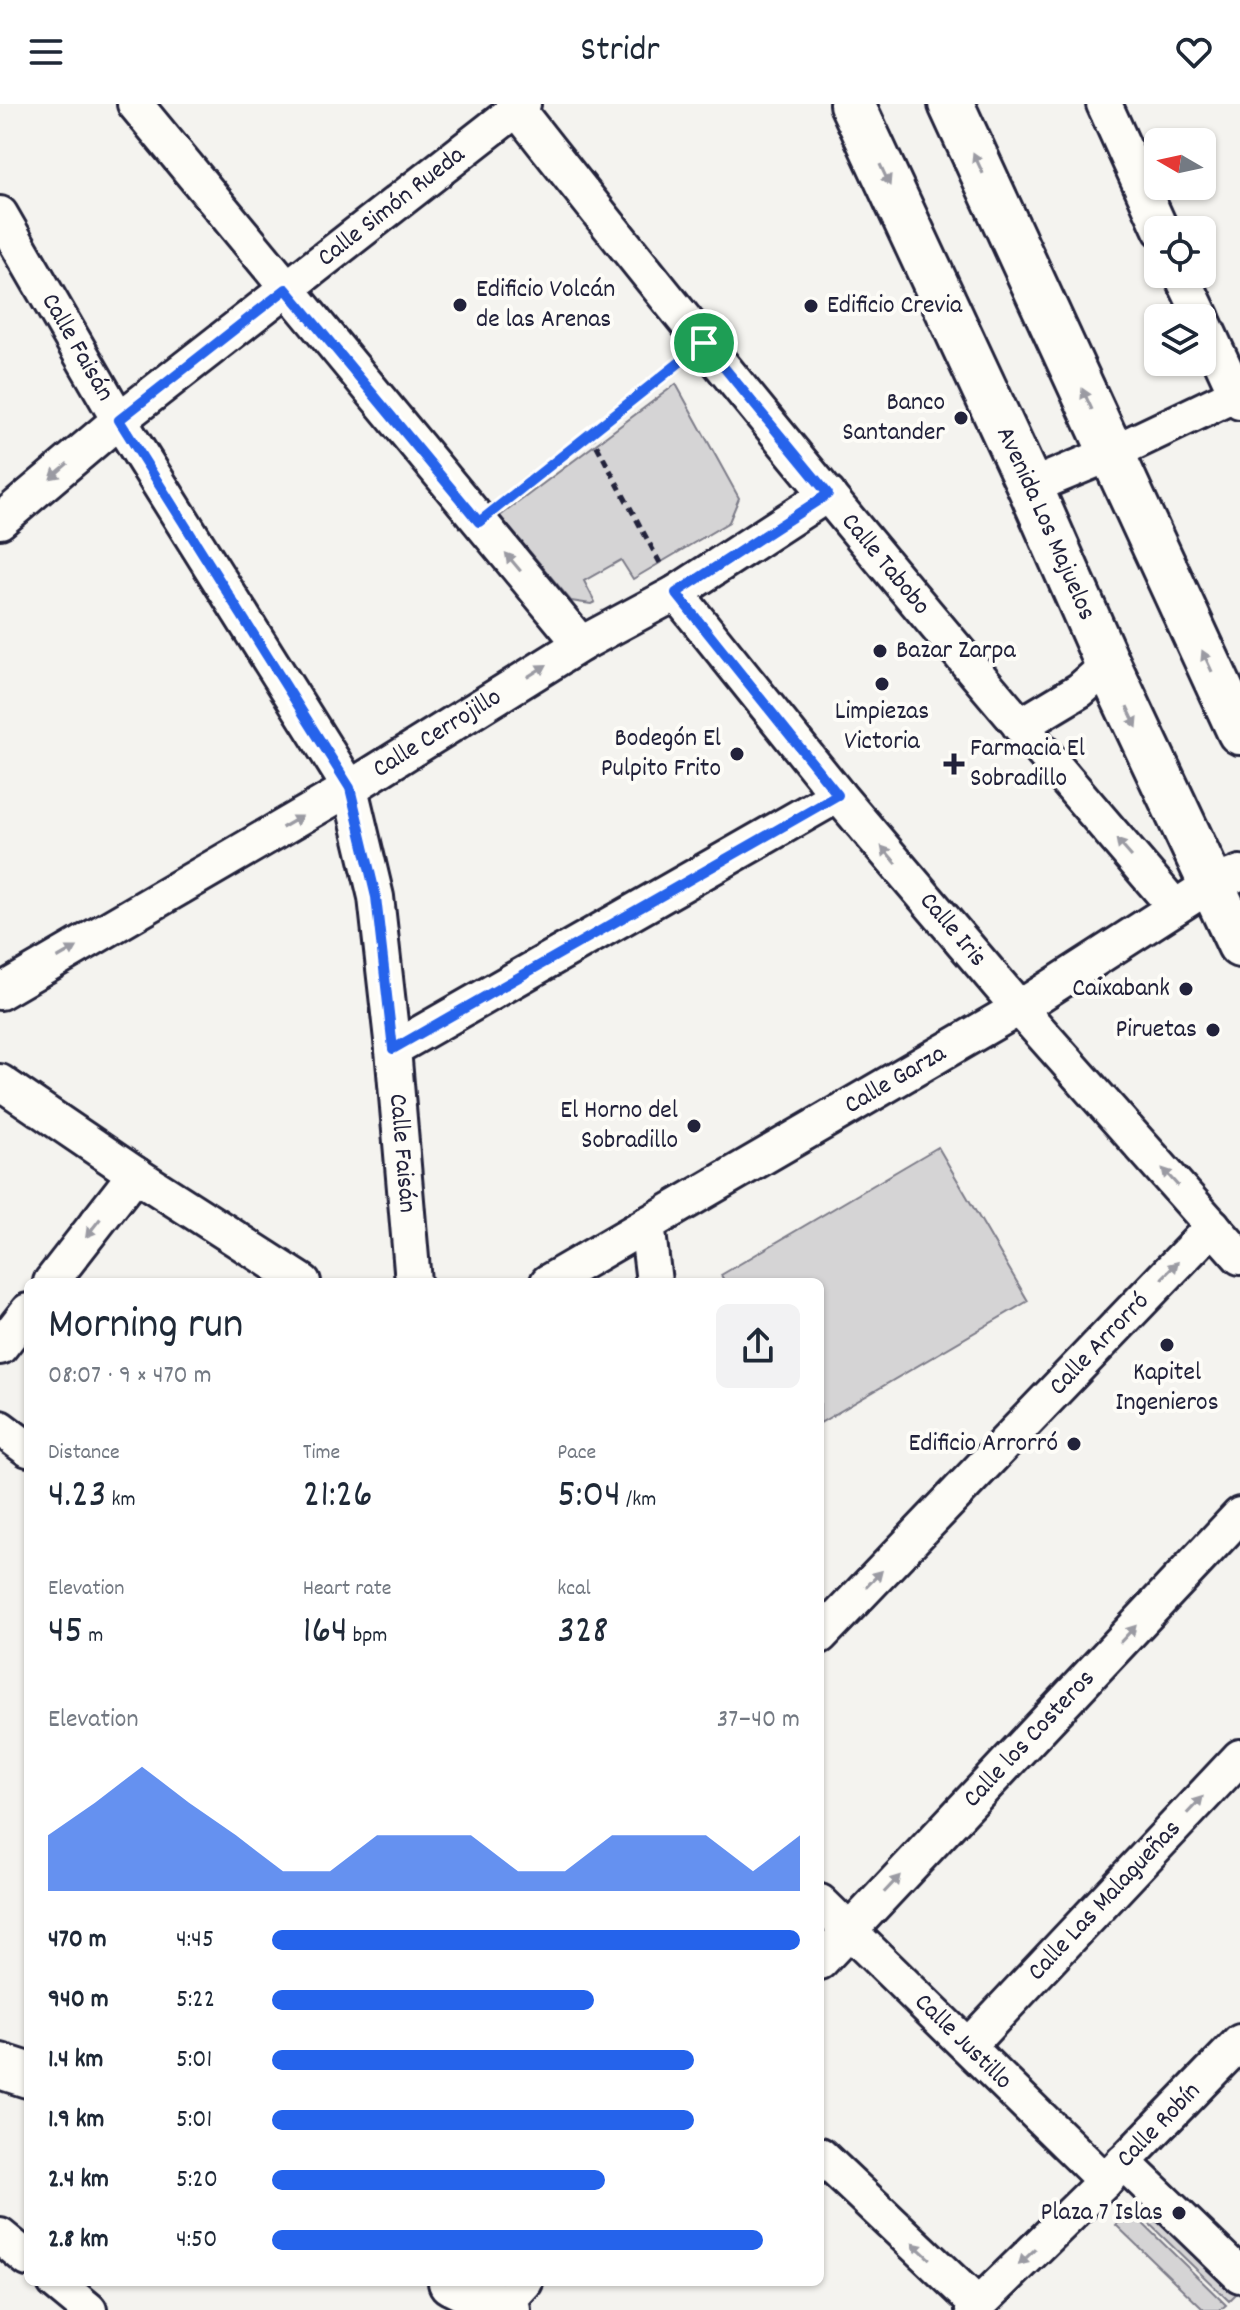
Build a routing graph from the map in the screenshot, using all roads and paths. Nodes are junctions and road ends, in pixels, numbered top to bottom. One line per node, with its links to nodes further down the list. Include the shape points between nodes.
1 (135, 104): 8 (street)
2 (852, 104): 15 (street, Avenida Los Majuelos, one-way to 15)
3 (951, 104): 14 (street, one-way to 3)
4 (1104, 104): 7 (street)
5 (517, 106): 8 (street, Calle Simón Rueda); 9 (street, Calle Tabobo)
6 (0, 214): 12 (street, Calle Faisán)
7 (1155, 216)
8 (286, 289): 12 (street, Calle Simón Rueda); 18 (street)
9 (704, 343): 13 (path); 16 (street, Calle Tabobo)
10 (1216, 349): 11 (street)
11 (1238, 398): 14 (street)
12 (119, 420): 17 (street, Calle Simón Rueda, one-way to 17); 24 (street, Calle Faisán)
13 (590, 433): 18 (path); 19 (path)
14 (1112, 453): 15 (street); 23 (street, one-way to 14)
15 (1030, 487): 21 (street, Avenida Los Majuelos)
16 (828, 494): 19 (street, Calle Cerrojillo); 22 (street, Calle Tabobo)
17 (0, 521)
18 (479, 522): 20 (street, one-way to 18)
19 (676, 593): 20 (street, Calle Cerrojillo); 25 (street, Calle Iris)
20 (581, 644): 24 (street, Calle Cerrojillo, one-way to 20)
21 (1105, 658): 22 (street, via 1097,675 1080,690); 26 (street, Avenida Los Majuelos, one-way to 26)
22 (1020, 726): 26 (street, Calle Tabobo, one-way to 22)
23 (1240, 732)
24 (350, 788): 28 (street, Calle Cerrojillo, one-way to 24); 30 (street, Calle Faisán, via 376,897)
25 (838, 795): 29 (street, Calle Iris, one-way to 25); 30 (street)
26 (1209, 888): 27 (street, Avenida Los Majuelos); 29 (street, Calle Garza)
27 (1240, 945)
28 (0, 992)
29 (1019, 1008): 33 (street, Calle Garza); 34 (street, Calle Iris, one-way to 29)
30 (393, 1049): 38 (street, Calle Faisán)
31 (0, 1082): 32 (street)
32 (135, 1174): 36 (street, one-way to 36); 37 (street)
33 (647, 1224): 39 (street, Calle Garza); 40 (street)
34 (1213, 1226): 35 (street, Calle Iris); 46 (street, Calle Arrorró, one-way to 34)
35 (1240, 1257)
36 (54, 1278)
37 (297, 1278)
38 (413, 1278)
39 (555, 1278)
40 (654, 1278)
41 (24, 1316): 42 (street)
42 (0, 1347)
43 (0, 1428): 44 (street)
44 (24, 1446)
45 (1240, 1515): 49 (street, Calle los Costeros, one-way to 45)
46 (824, 1632)
47 (1240, 1757): 52 (street, Calle Las Malagueñas, one-way to 47)
48 (824, 1906): 49 (street, Calle Justillo)
49 (848, 1930): 50 (street, Calle los Costeros); 52 (street, Calle Justillo)
50 (824, 1957)
51 (1240, 2042): 56 (street, Calle Robín)
52 (969, 2045): 56 (street, Calle Justillo)
53 (0, 2066): 54 (street)
54 (24, 2074)
55 (824, 2159): 63 (street, one-way to 55)
56 (1114, 2172): 59 (street, Calle Justillo); 63 (street, Calle Robín, one-way to 63)
57 (0, 2236): 58 (street)
58 (24, 2256)
59 (1240, 2275)
60 (60, 2286): 64 (street)
61 (465, 2286): 62 (street)
62 (508, 2298)
63 (976, 2307)
64 (89, 2310)

